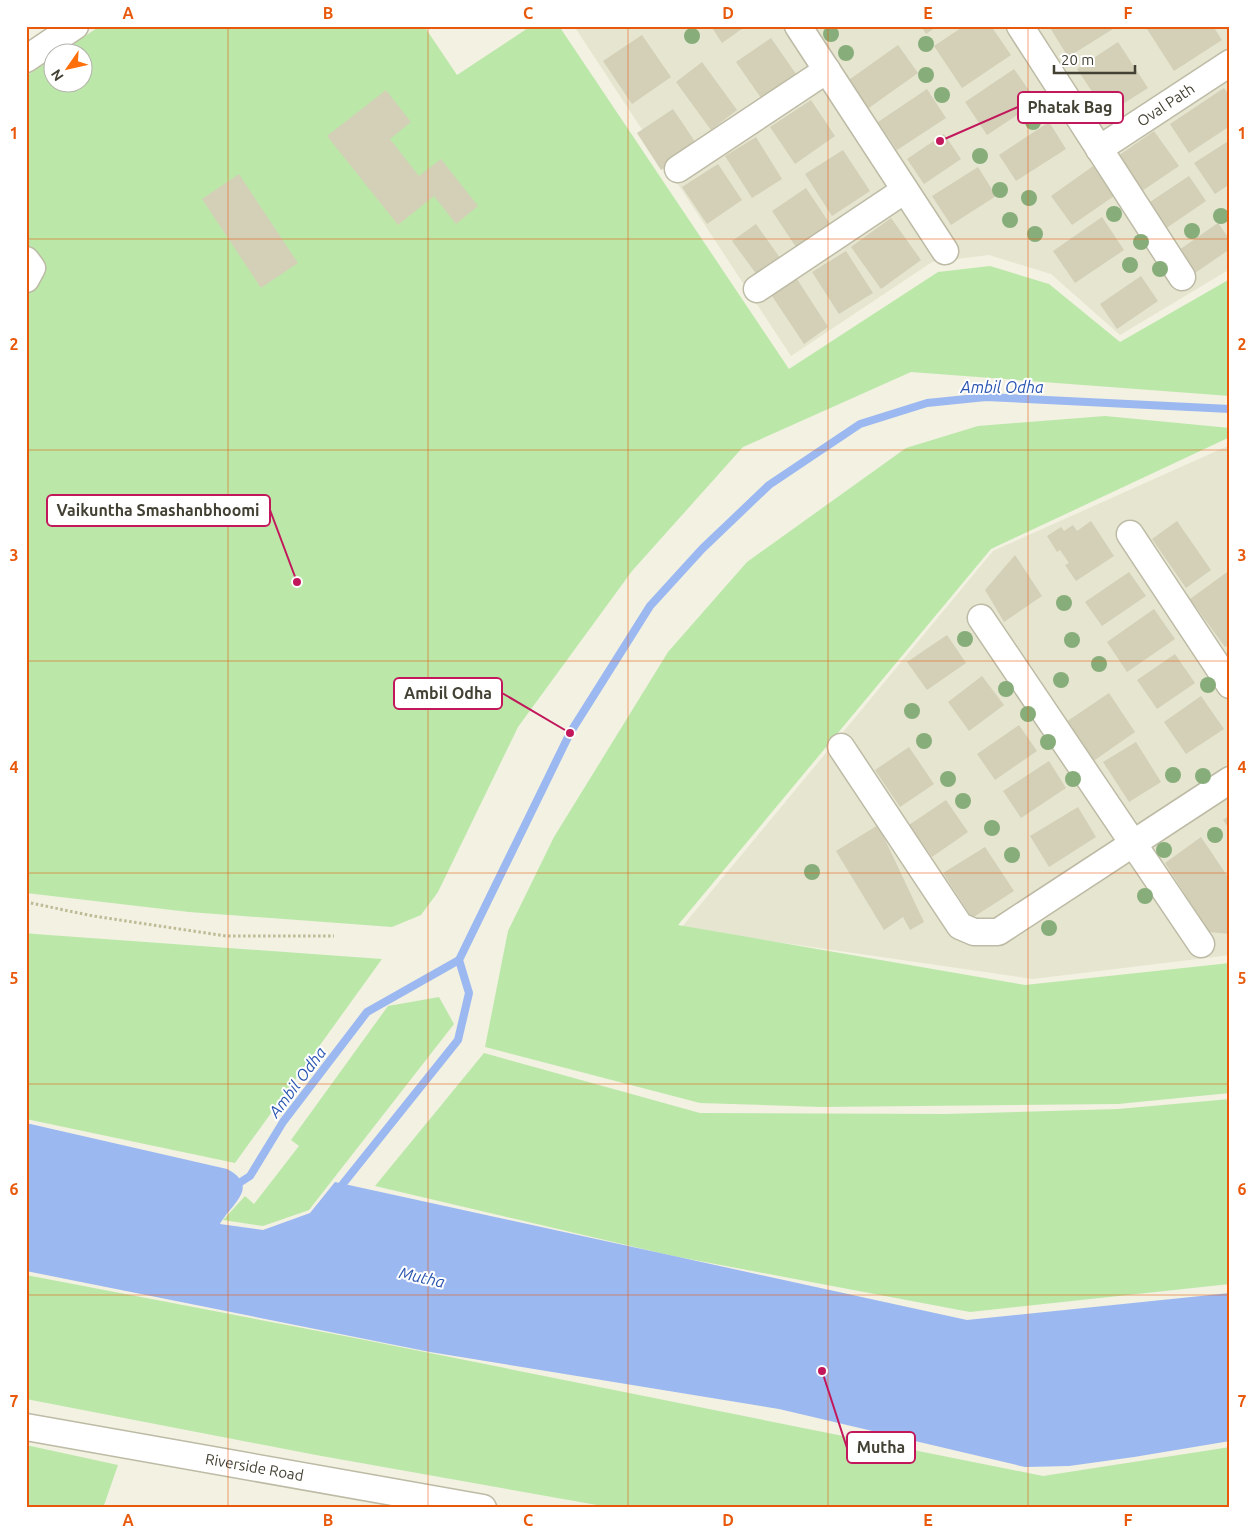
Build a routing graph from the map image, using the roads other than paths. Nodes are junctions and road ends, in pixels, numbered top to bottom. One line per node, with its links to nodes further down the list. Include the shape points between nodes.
1 (75, 26): 4 (street)
2 (798, 26): 5 (street)
3 (1020, 26): 7 (street)
4 (26, 59)
5 (826, 70): 8 (street); 9 (street)
6 (1227, 70): 7 (street, Oval Path)
7 (1099, 149): 12 (street)
8 (678, 169)
9 (905, 190): 10 (street); 14 (street)
10 (945, 250)
11 (26, 260): 13 (street, via 32,268)
12 (1182, 277)
13 (26, 279)
14 (757, 288)
15 (1130, 534): 17 (street)
16 (982, 618): 20 (street)
17 (1230, 685)
18 (841, 746): 20 (street, via 960,926 974,932 998,932)
19 (1230, 780): 20 (street)
20 (1133, 843): 21 (street)
21 (1201, 944)
22 (26, 1427): 23 (street, Riverside Road)
23 (483, 1508)

